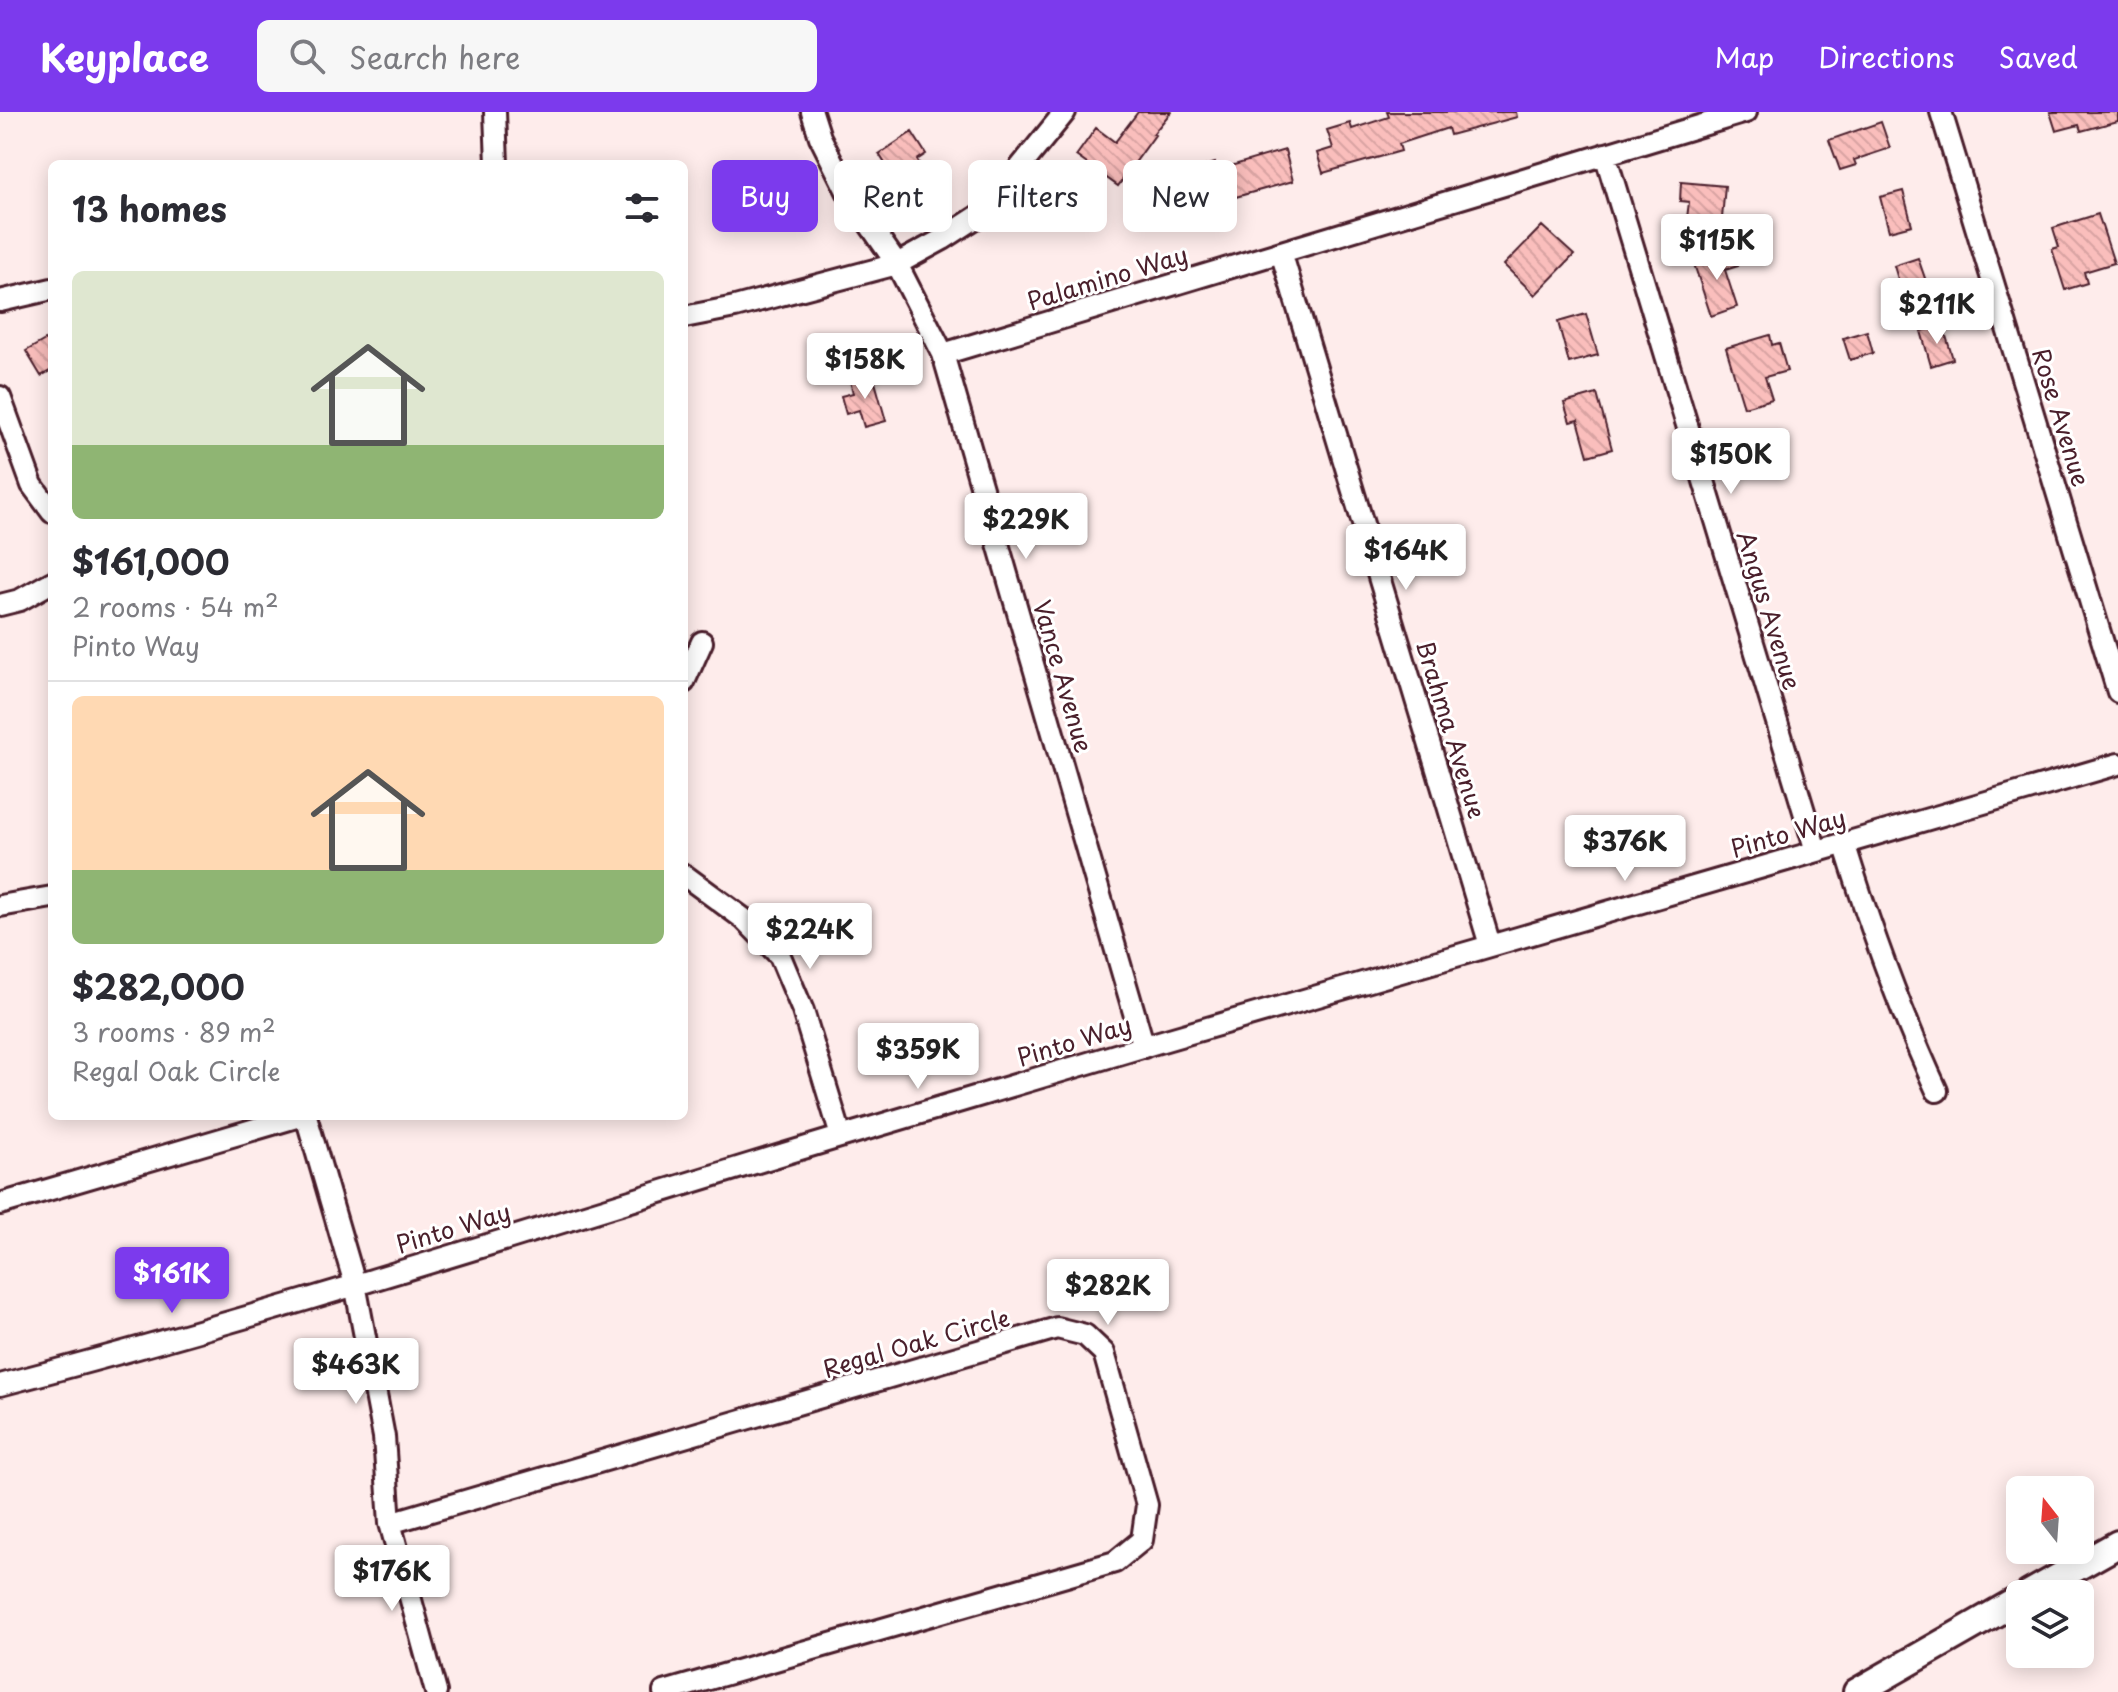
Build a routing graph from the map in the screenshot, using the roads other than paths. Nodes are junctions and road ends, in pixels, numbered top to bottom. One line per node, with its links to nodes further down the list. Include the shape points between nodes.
1 (495, 112): 7 (street)
2 (812, 112): 9 (street, Vance Avenue, via 849,195)
3 (1065, 112): 9 (street, via 983,213)
4 (1746, 112): 6 (street, Palamino Way)
5 (1941, 112): 20 (street, Rose Avenue)
6 (1605, 154): 8 (street, Palamino Way); 23 (street, Angus Avenue)
7 (497, 160)
8 (1281, 252): 13 (street, Palamino Way); 27 (street, Brahma Avenue)
9 (897, 264): 12 (street); 13 (street, Vance Avenue)
10 (48, 290): 11 (street)
11 (0, 301)
12 (688, 316)
13 (943, 354): 28 (street, Vance Avenue)
14 (0, 397): 15 (street, via 32,485)
15 (48, 507)
16 (48, 584): 17 (street)
17 (0, 605)
18 (702, 642): 19 (street)
19 (688, 673)
20 (2118, 692)
21 (2118, 764): 22 (street, Pinto Way)
22 (1844, 843): 23 (street, Pinto Way); 29 (street, via 1871,931)
23 (1816, 851): 27 (street, Pinto Way)
24 (688, 878): 32 (street, via 744,919 780,956 803,1011)
25 (48, 898): 26 (street)
26 (0, 906)
27 (1490, 945): 28 (street, Pinto Way)
28 (1144, 1047): 32 (street, Pinto Way)
29 (1937, 1091)
30 (289, 1120): 33 (street)
31 (304, 1120): 34 (street)
32 (841, 1136): 34 (street, Pinto Way)
33 (0, 1204)
34 (355, 1284): 35 (street, Pinto Way); 36 (street, via 384,1437)
35 (0, 1385)
36 (390, 1523): 40 (street); 41 (street, Regal Oak Circle, via 1057,1328 1085,1335 1104,1353 1147,1505 1142,1540 1115,1562)
37 (2118, 1544): 38 (main road)
38 (2054, 1580)
39 (2006, 1607): 42 (main road)
40 (436, 1692)
41 (664, 1692)
42 (1857, 1692)

